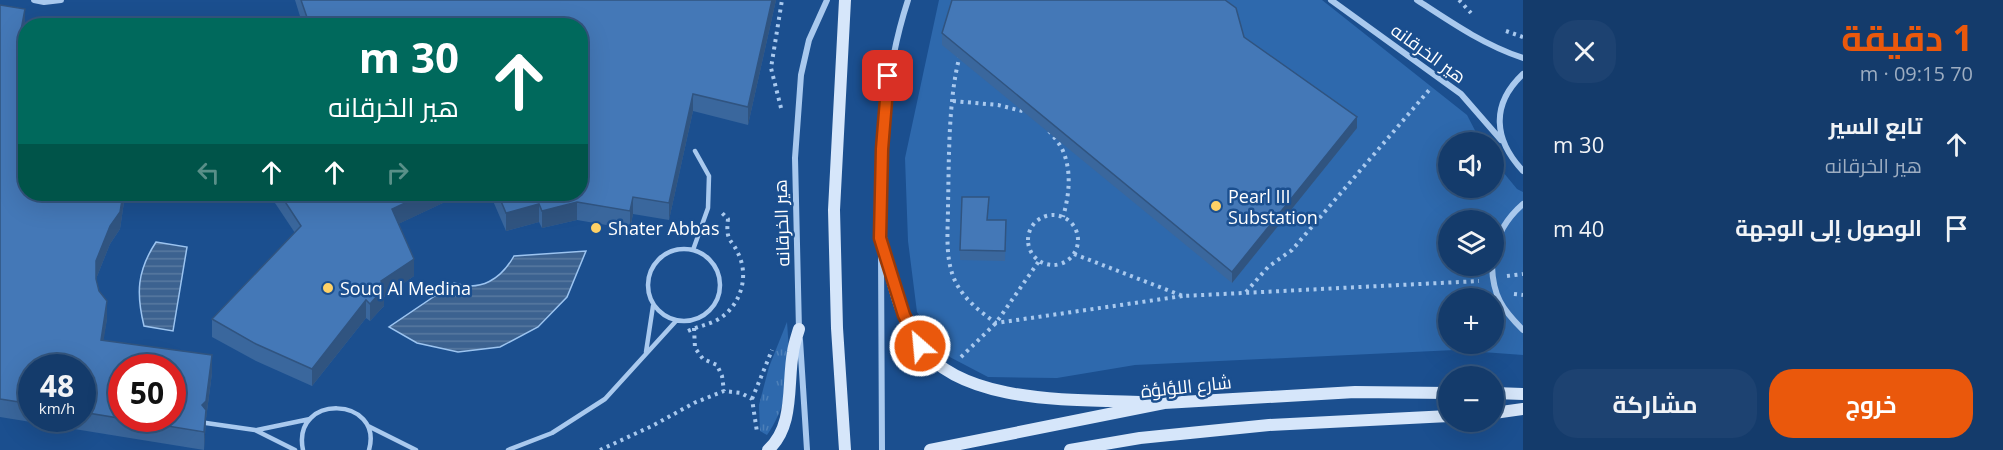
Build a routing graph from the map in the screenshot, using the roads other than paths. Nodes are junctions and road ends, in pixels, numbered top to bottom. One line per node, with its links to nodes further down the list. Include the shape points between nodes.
1 (34, 0): 2 (street)
2 (61, 0)
3 (827, 0): 22 (street, هير الخرقانه, via 809,40 801,75 795,158)
4 (845, 0): 43 (main road, via 834,210)
5 (908, 0): 17 (street, via 888,76)
6 (1331, 0): 10 (street, هير الخرقانه, via 1461,94)
7 (1417, 0): 8 (street, هير الخرقانه, via 1470,35)
8 (1523, 58)
9 (1523, 74): 11 (street, via 1506,94 1499,116)
10 (1494, 132)
11 (1500, 132)
12 (1504, 146): 14 (street, هير الخرقانه)
13 (696, 151): 18 (lane, via 709,176 708,208)
14 (1523, 171)
15 (1523, 204): 16 (street)
16 (1504, 226)
17 (880, 238): 28 (main road, via 904,315 920,346 950,373 994,391 1023,397); 44 (street)
18 (693, 249): 20 (lane, via 668,252 654,264 647,282); 21 (lane, via 709,259 719,275 718,300 700,318)
19 (1492, 276): 23 (street, via 1501,306)
20 (654, 306): 21 (lane); 24 (lane)
21 (676, 321): 24 (lane)
22 (799, 329): 41 (main road, via 784,423); 42 (street, هير الخرقانه)
23 (1523, 330)
24 (646, 352): 40 (lane, via 605,399 552,434)
25 (1438, 393): 28 (main road, شارع اللؤلؤة, via 1355,393)
26 (1504, 393): 27 (main road)
27 (1523, 394)
28 (1164, 403): 45 (main road, شارع اللؤلؤة)
29 (1523, 410): 30 (main road)
30 (1504, 412)
31 (1438, 417): 46 (main road, via 1269,425 1140,438)
32 (310, 419): 34 (lane, via 329,407 340,407 351,410); 35 (lane); 37 (lane, via 302,436)
33 (206, 423): 35 (lane)
34 (367, 426): 38 (lane); 39 (lane)
35 (255, 430): 36 (lane)
36 (295, 450)
37 (303, 450)
38 (369, 450)
39 (416, 450)
40 (508, 450)
41 (768, 450)
42 (807, 450)
43 (845, 450)
44 (882, 450)
45 (930, 450)
46 (1070, 450)

